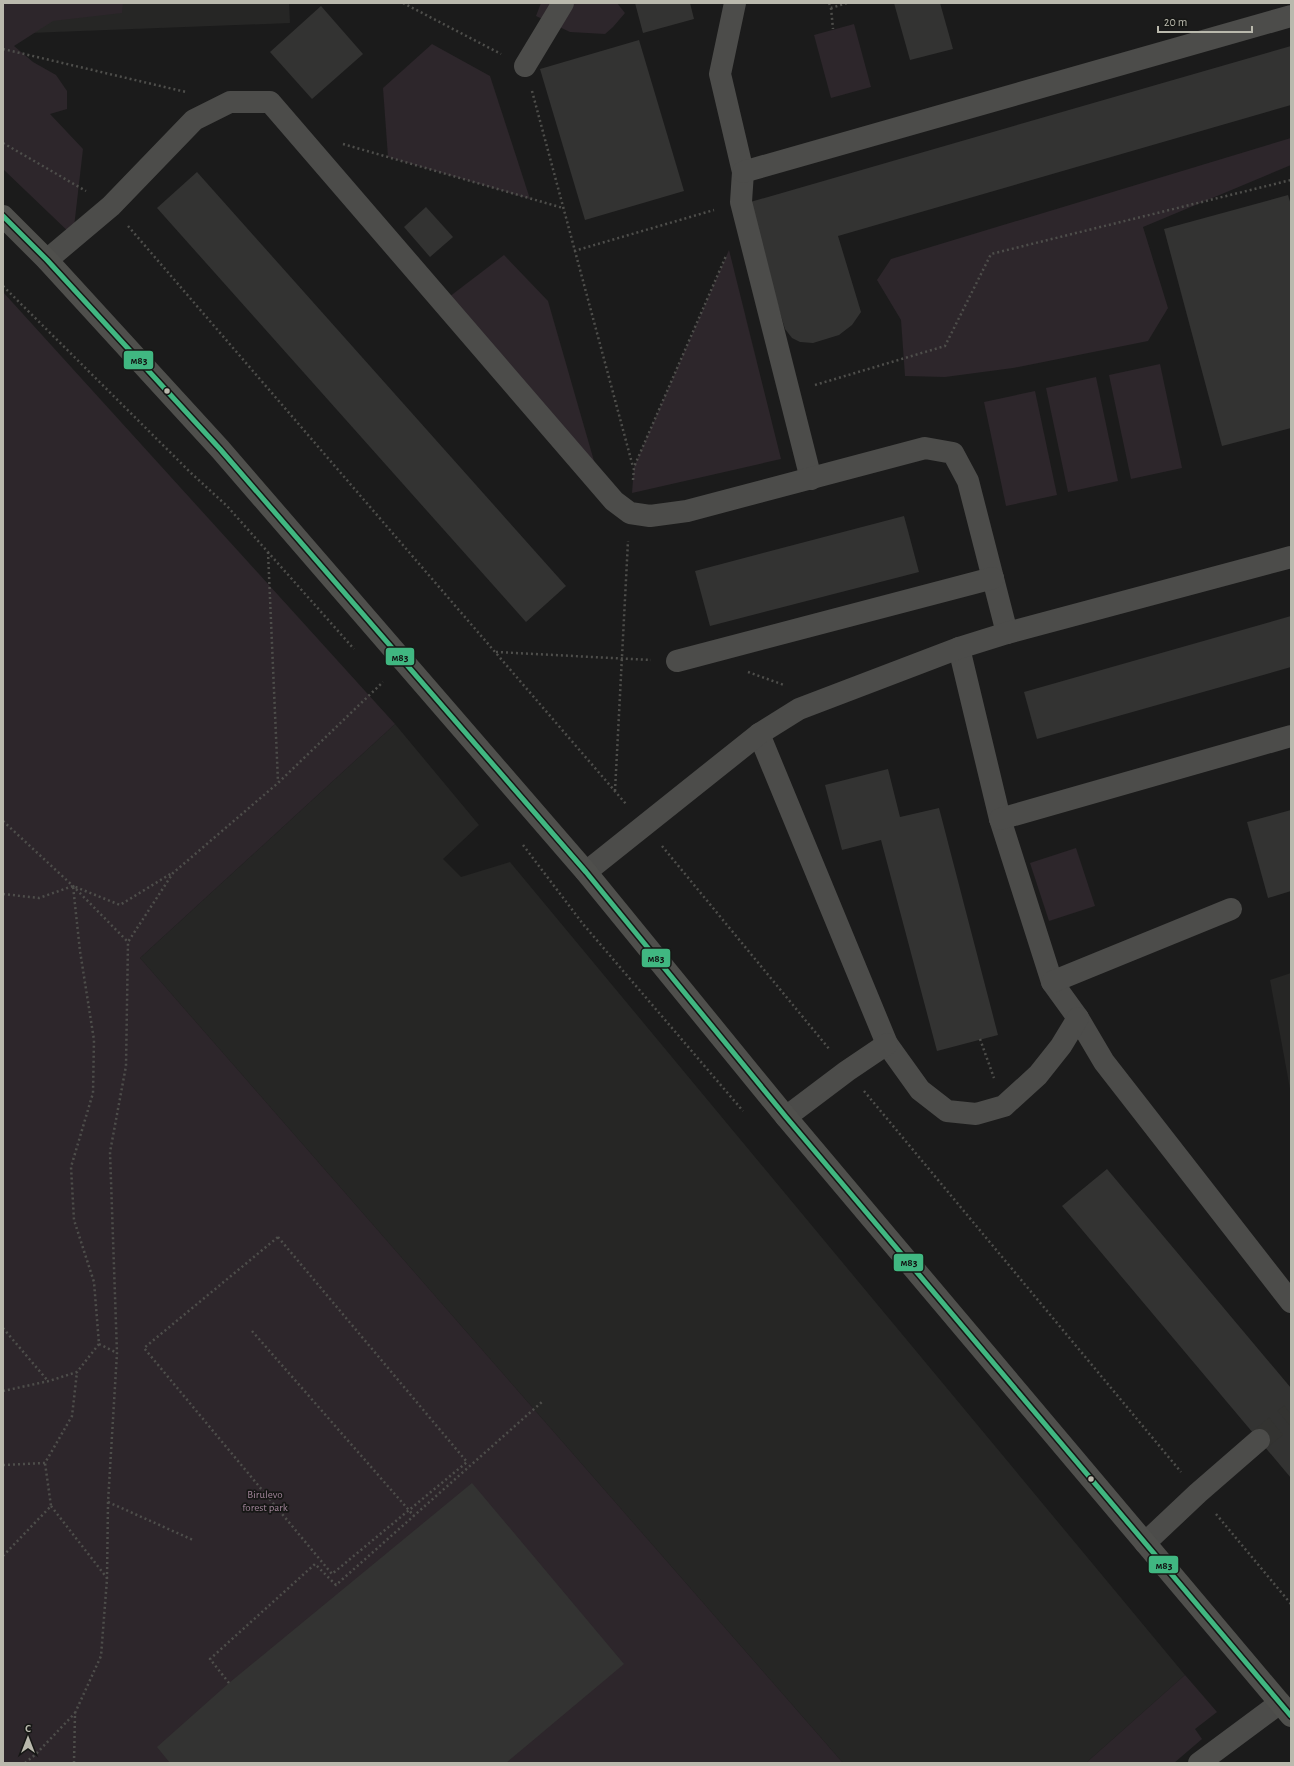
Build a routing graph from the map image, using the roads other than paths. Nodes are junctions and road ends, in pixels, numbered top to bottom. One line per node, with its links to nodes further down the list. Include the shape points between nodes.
1 (563, 3): 4 (lane)
2 (735, 3): 5 (lane, via 720,74)
3 (1291, 16): 5 (lane)
4 (526, 66)
5 (743, 172): 8 (lane, via 741,202)
6 (3, 216): 7 (main road)
7 (47, 260): 8 (lane, via 111,206 194,120 230,102 270,102 614,501 630,513 650,516 687,511); 17 (main road, via 231,461)
8 (811, 479): 10 (lane, via 925,448 953,453 968,481)
9 (1291, 557): 11 (lane)
10 (993, 578): 11 (lane); 13 (lane)
11 (1007, 633): 12 (lane)
12 (959, 648): 14 (lane, via 799,709); 16 (lane)
13 (677, 661)
14 (759, 734): 17 (lane); 21 (lane)
15 (1291, 736): 16 (lane)
16 (1000, 818): 19 (lane)
17 (586, 872): 22 (main road)
18 (1231, 909): 19 (lane)
19 (1052, 982): 20 (lane)
20 (1078, 1018): 21 (lane, via 1061,1046 1038,1075 1004,1106 976,1114 947,1111 920,1090); 23 (lane, via 1104,1062)
21 (887, 1044): 22 (lane)
22 (786, 1117): 25 (main road)
23 (1291, 1302)
24 (1259, 1440): 25 (lane)
25 (1145, 1543): 26 (main road)
26 (1286, 1710): 27 (lane)
27 (1199, 1763)

